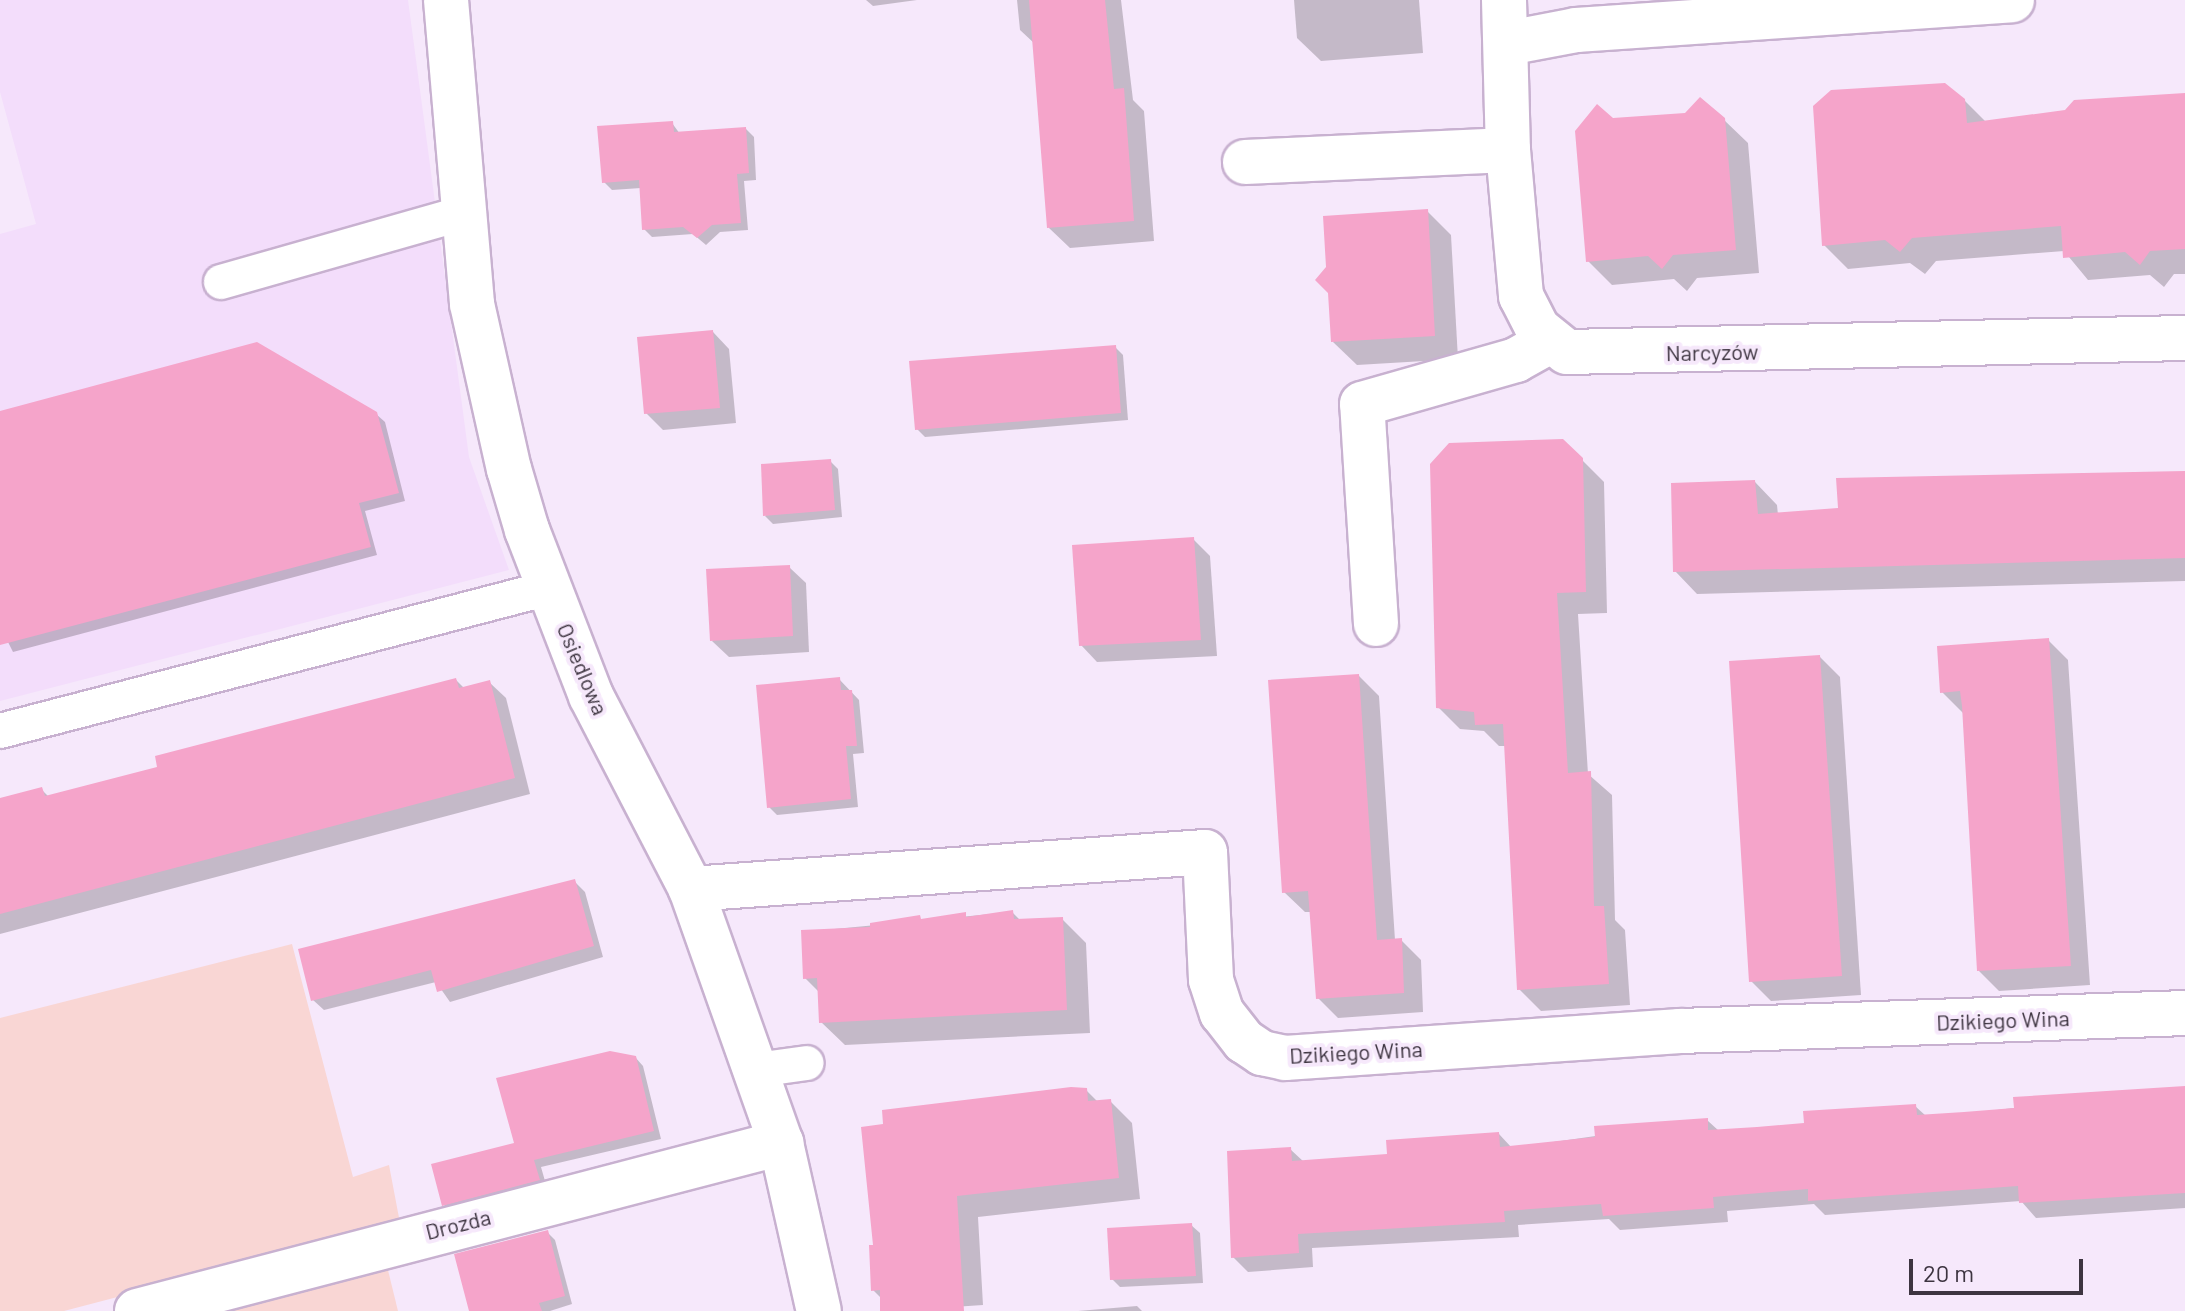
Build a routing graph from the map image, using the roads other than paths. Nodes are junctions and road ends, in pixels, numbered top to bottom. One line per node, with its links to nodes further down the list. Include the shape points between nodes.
1 (446, 0): 7 (street, Osiedlowa)
2 (1504, 0): 4 (street)
3 (2012, 0): 4 (street, via 1576,30)
4 (1508, 43): 5 (street)
5 (1508, 150): 6 (street); 10 (street, via 1521,296 1526,313)
6 (1245, 162)
7 (464, 213): 8 (lane); 11 (street, Osiedlowa, via 472,304 494,416)
8 (221, 282)
9 (2185, 338): 10 (street, Narcyzów, via 1686,353 1567,352)
10 (1549, 342): 12 (street, via 1516,360 1362,404)
11 (549, 588): 13 (lane); 14 (street, Osiedlowa, via 591,696)
12 (1376, 624)
13 (0, 731)
14 (691, 889): 15 (street, Dzikiego Wina, via 1205,852 1211,980 1222,1013 1244,1041 1262,1053 1285,1058 1680,1031); 17 (street, Osiedlowa)
15 (2185, 1013)
16 (807, 1063): 17 (lane)
17 (756, 1070): 18 (street, Osiedlowa)
18 (781, 1143): 19 (street, Drozda); 20 (street, Osiedlowa)
19 (137, 1311)
20 (819, 1311)

